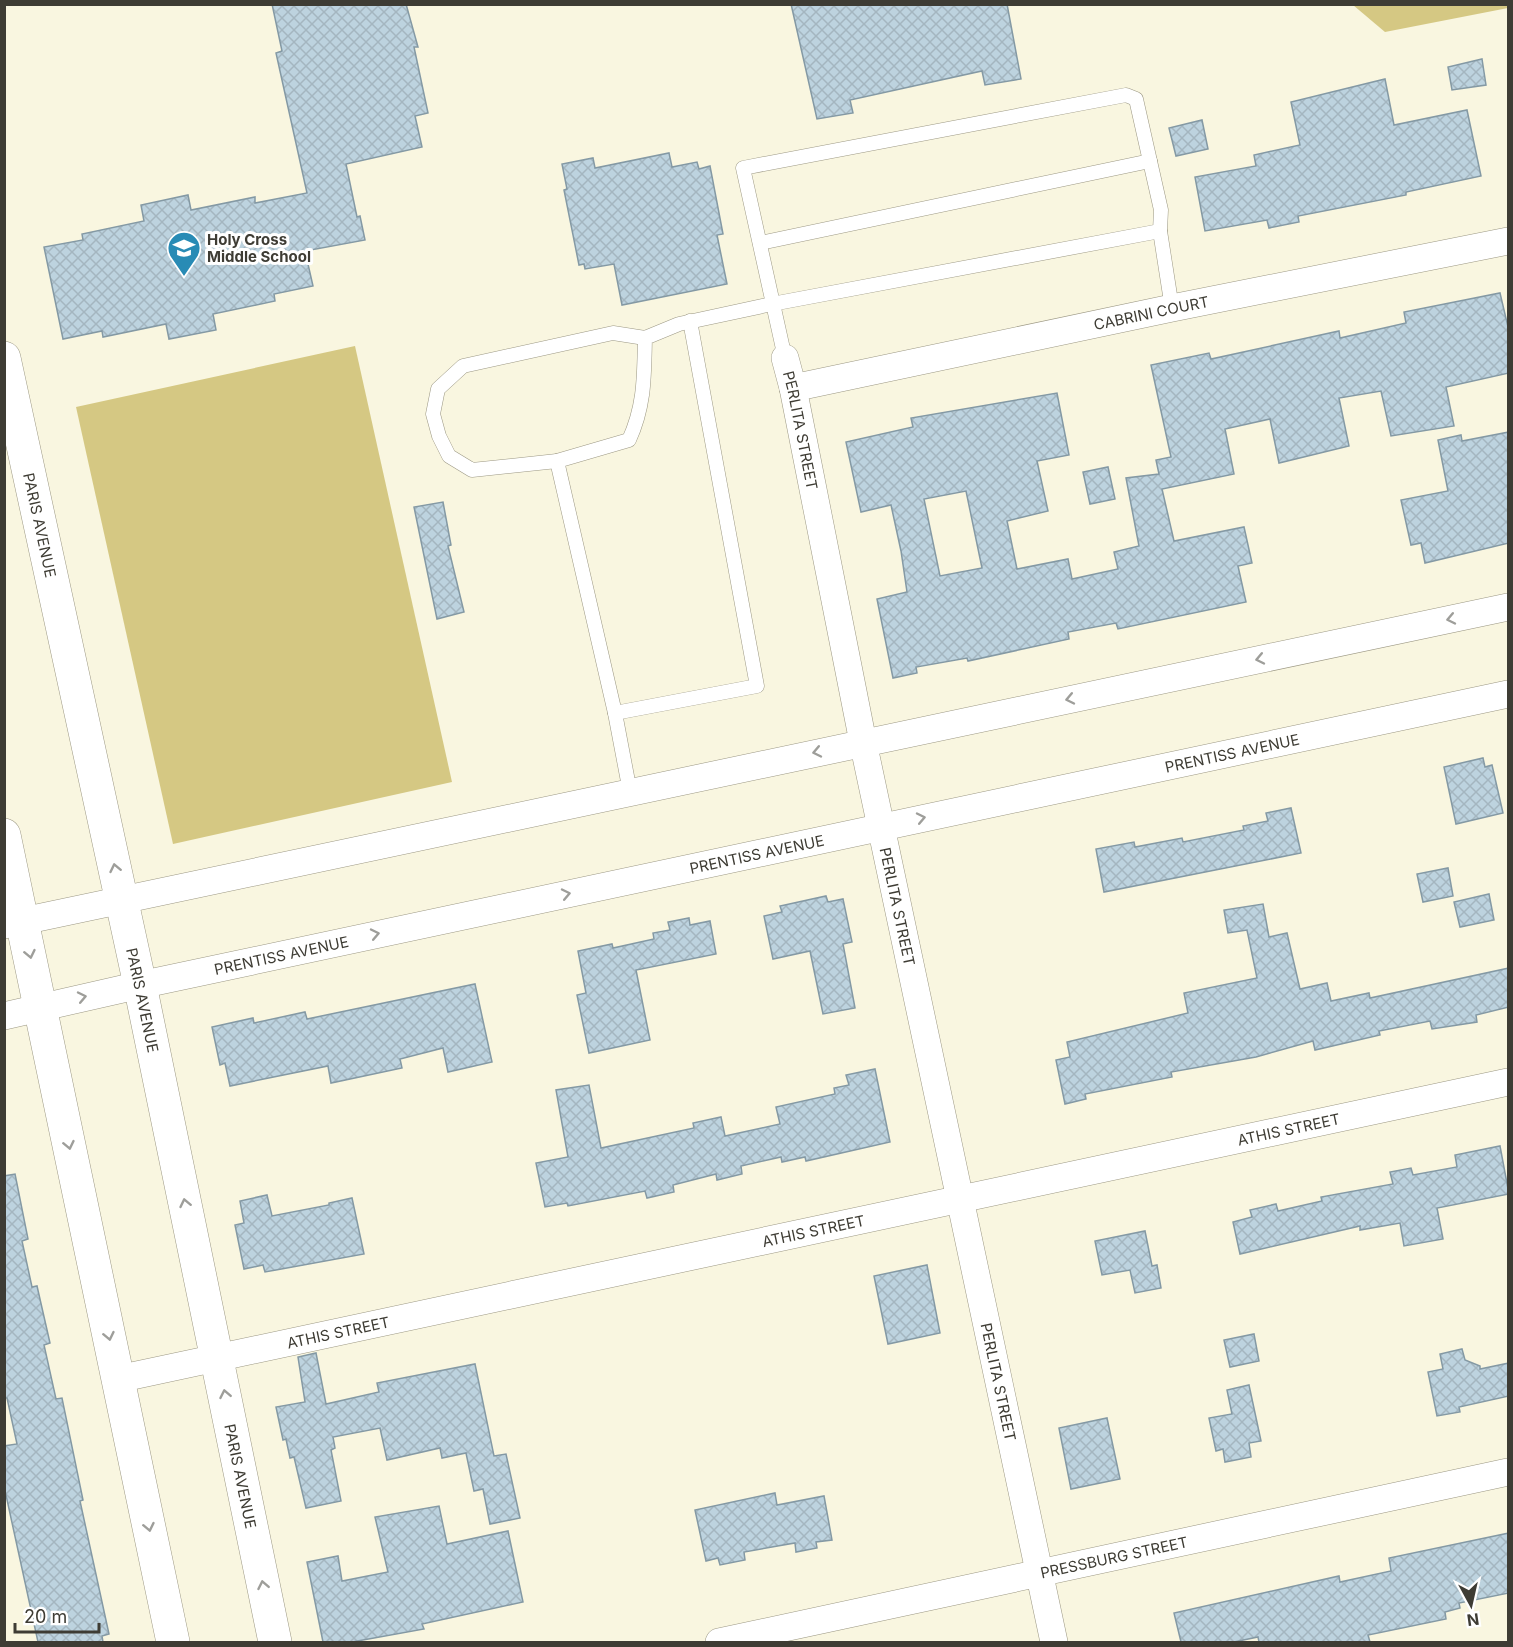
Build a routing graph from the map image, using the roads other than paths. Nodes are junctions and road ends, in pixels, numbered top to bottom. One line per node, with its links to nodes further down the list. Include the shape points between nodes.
1 (1150, 161): 2 (lane, via 1161,210); 4 (lane); 4 (lane, PERLITA STREET, via 1136,99 1126,95 743,168)
2 (1160, 231): 5 (lane); 6 (lane)
3 (1509, 241): 6 (street, CABRINI COURT)
4 (760, 243): 5 (lane, PERLITA STREET)
5 (772, 304): 7 (lane); 10 (lane, PERLITA STREET)
6 (1172, 308): 11 (street, CABRINI COURT)
7 (690, 321): 8 (lane); 15 (lane, via 757,686)
8 (645, 338): 12 (lane, via 642,408 629,440); 12 (lane, via 613,333 463,366 438,389 433,414 439,436 449,456 472,470)
9 (4, 358): 20 (street, PARIS AVENUE, one-way to 9)
10 (785, 358): 11 (street, PERLITA STREET)
11 (793, 388): 16 (street, PERLITA STREET)
12 (556, 460): 15 (lane)
13 (1509, 607): 16 (street, one-way to 16)
14 (1509, 694): 18 (street, PRENTISS AVENUE, one-way to 14)
15 (615, 713): 17 (lane)
16 (863, 742): 17 (street, one-way to 17); 18 (street, PERLITA STREET)
17 (630, 792): 20 (street)
18 (882, 826): 22 (street, PRENTISS AVENUE, one-way to 18); 26 (street, PERLITA STREET)
19 (4, 835): 21 (street)
20 (122, 901): 21 (street); 22 (street, PARIS AVENUE)
21 (14, 924): 23 (street, one-way to 23)
22 (140, 985): 23 (street, PRENTISS AVENUE, one-way to 22); 27 (street, PARIS AVENUE, one-way to 22)
23 (40, 1006): 24 (street, PRENTISS AVENUE); 28 (street, one-way to 28)
24 (4, 1016)
25 (1509, 1082): 26 (street, ATHIS STREET)
26 (958, 1198): 27 (street, ATHIS STREET); 30 (street, PERLITA STREET)
27 (218, 1357): 28 (street, ATHIS STREET); 32 (street, PARIS AVENUE, one-way to 27)
28 (118, 1378): 31 (street, one-way to 31)
29 (1509, 1472): 30 (street, PRESSBURG STREET)
30 (1039, 1574): 33 (street, PRESSBURG STREET); 34 (street, PERLITA STREET)
31 (173, 1642)
32 (275, 1642)
33 (719, 1642)
34 (1054, 1642)

